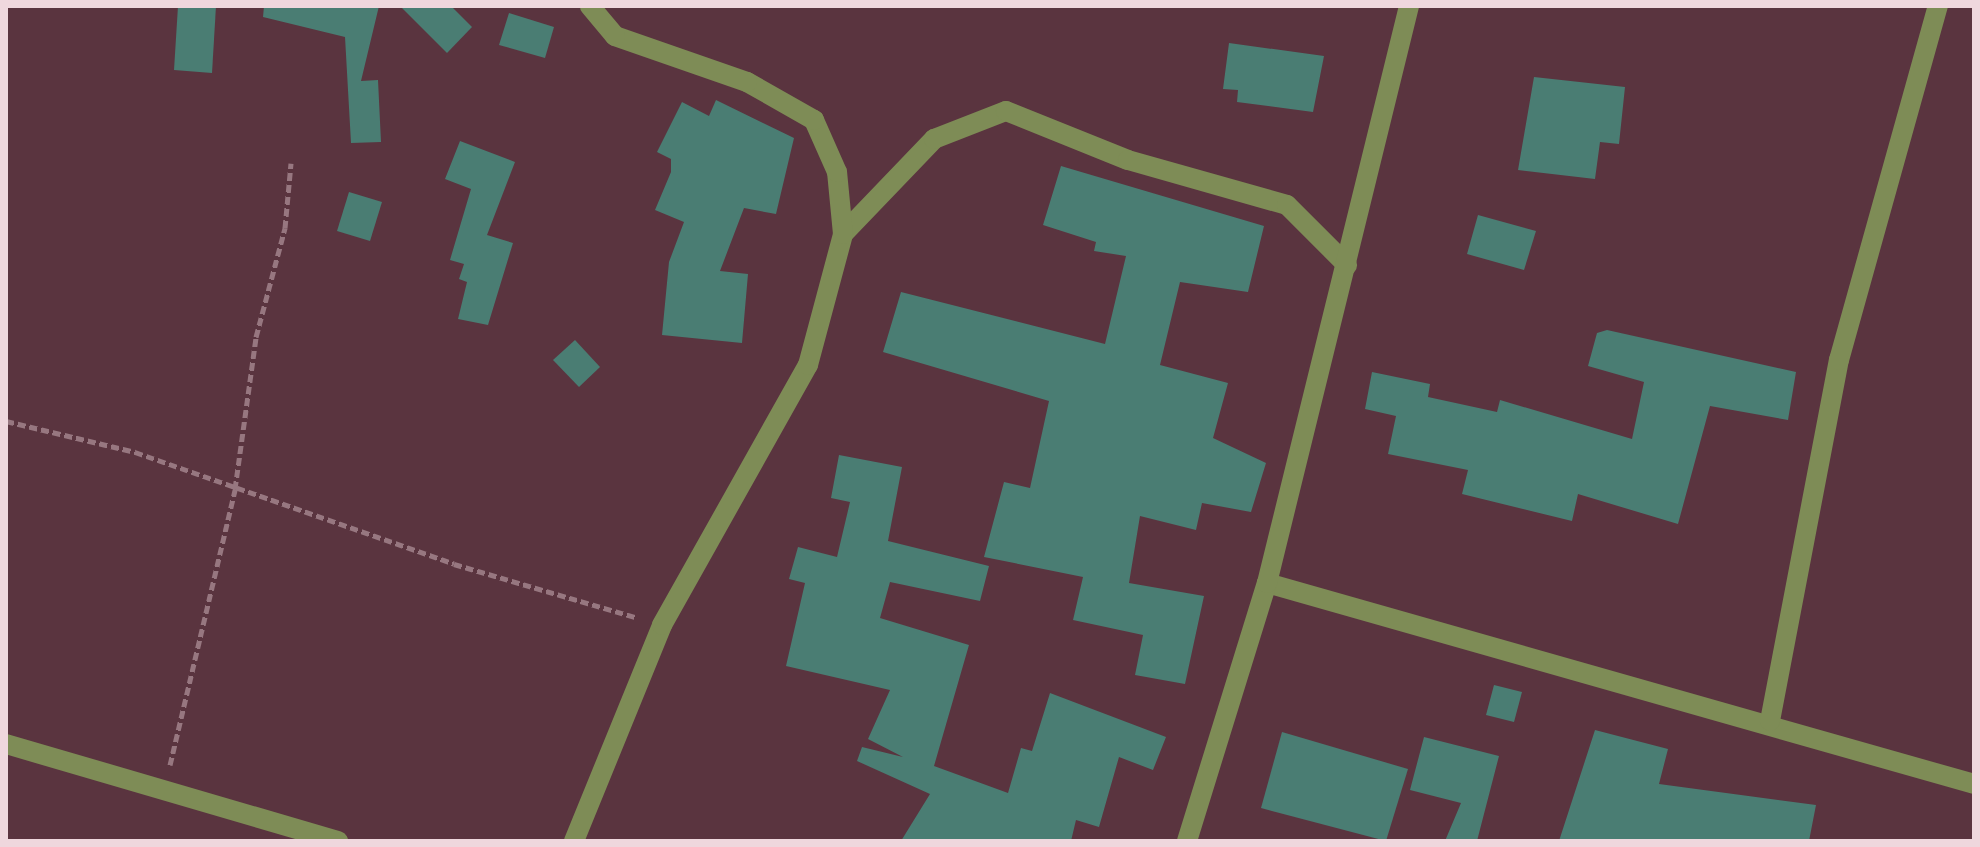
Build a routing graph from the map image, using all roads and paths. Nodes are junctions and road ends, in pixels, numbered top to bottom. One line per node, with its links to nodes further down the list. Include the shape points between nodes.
1 (590, 6): 5 (street, via 615,36 747,82 814,120 837,172)
2 (1409, 6): 6 (street)
3 (1938, 6): 11 (street, via 1839,360)
4 (291, 163): 8 (path, via 285,228 256,337)
5 (843, 234): 6 (street, via 934,139 1006,111 1128,160 1287,205); 10 (street, via 808,365)
6 (1347, 265): 9 (street)
7 (6, 421): 8 (path, via 135,452)
8 (235, 489): 10 (path); 14 (path)
9 (1267, 583): 11 (street); 17 (street)
10 (662, 625): 16 (street)
11 (1770, 721): 13 (street)
12 (6, 744): 14 (street)
13 (1974, 784)
14 (164, 793): 15 (street)
15 (338, 841)
16 (574, 841)
17 (1187, 841)

